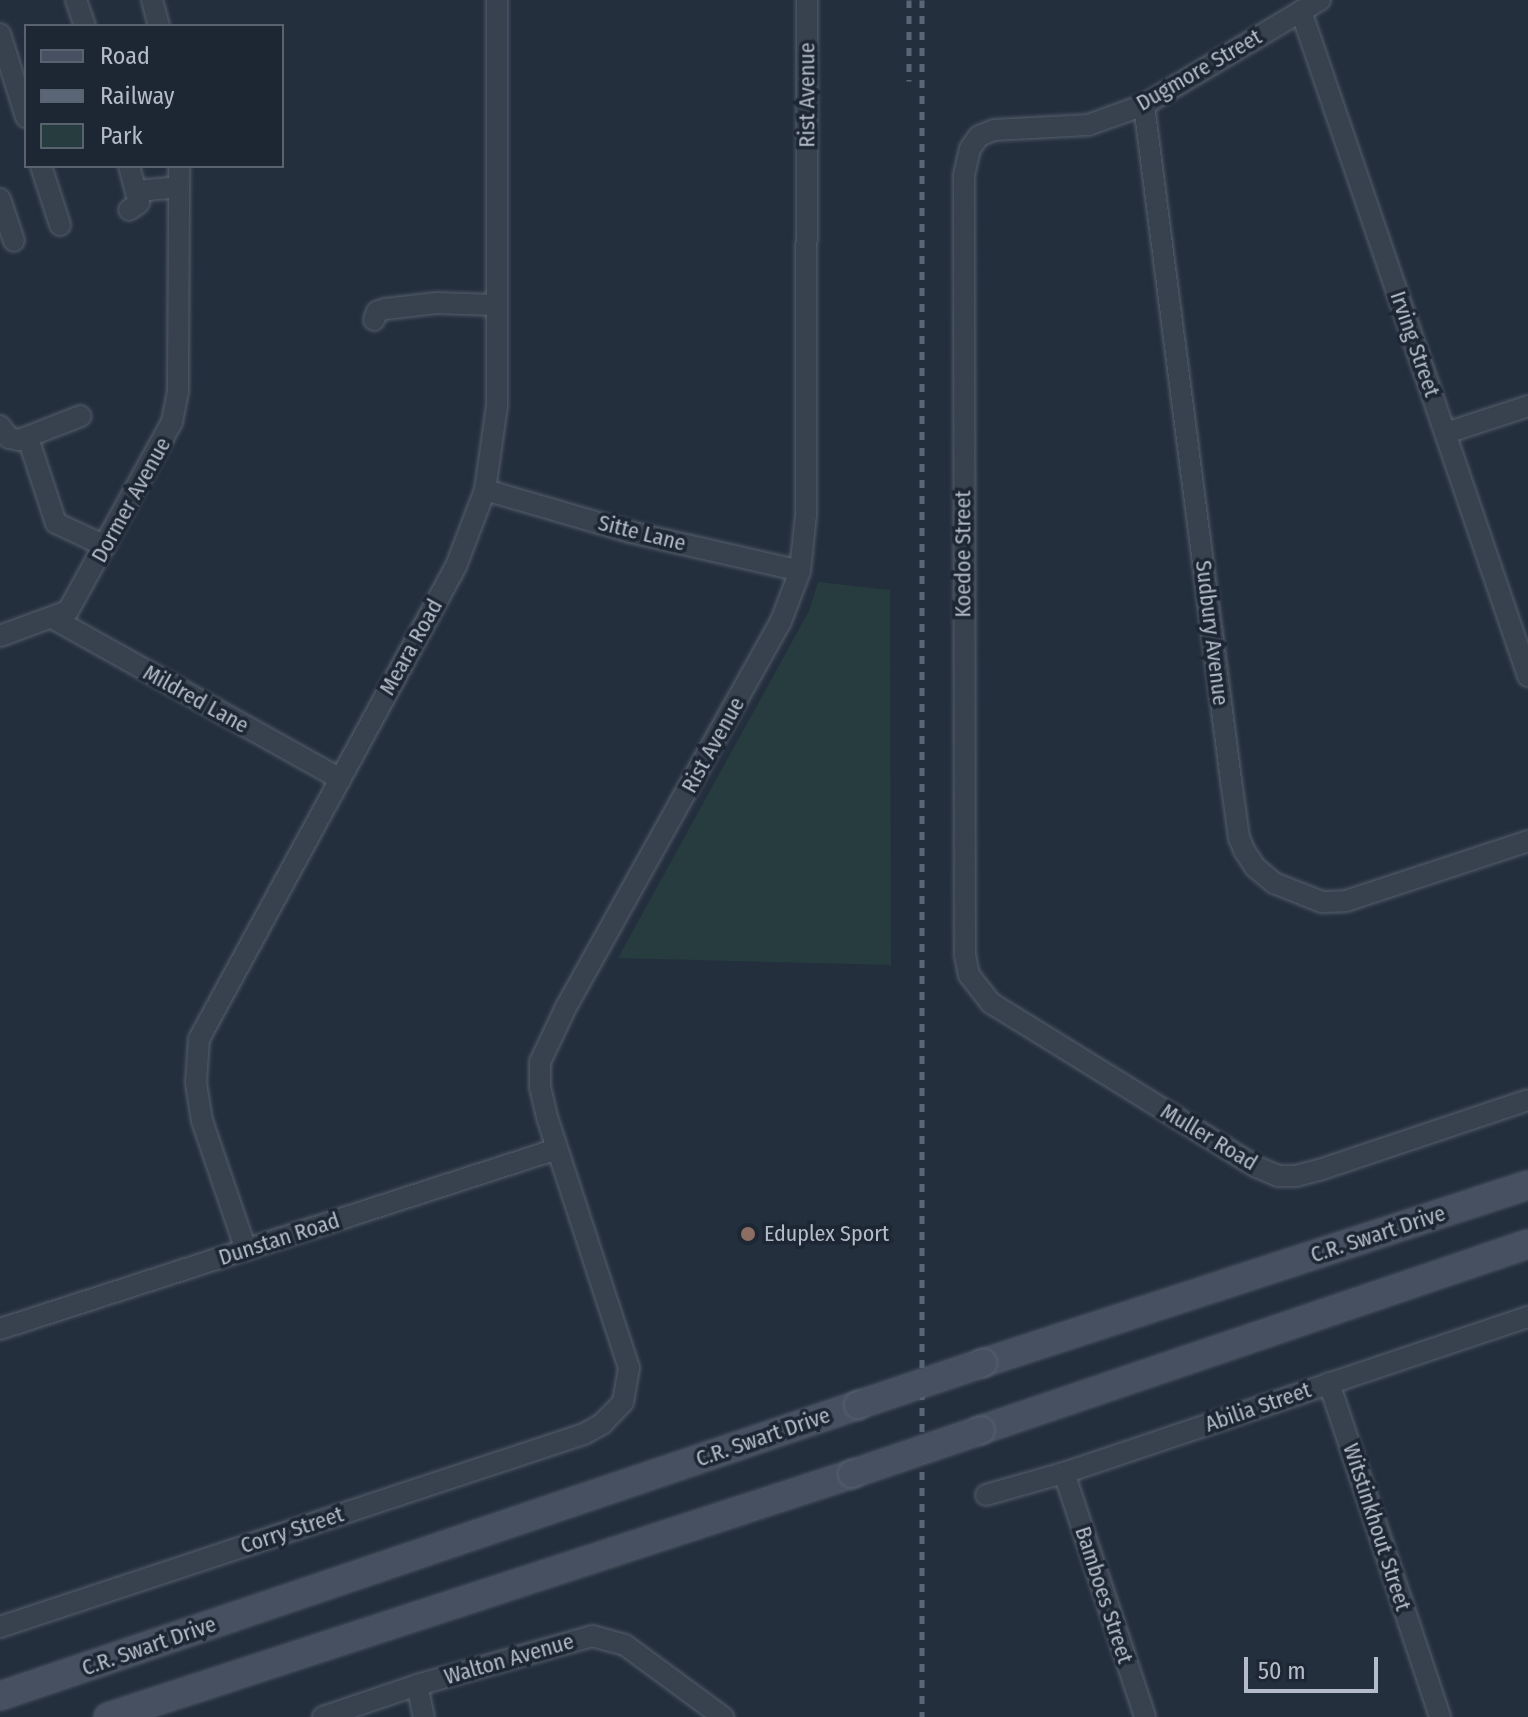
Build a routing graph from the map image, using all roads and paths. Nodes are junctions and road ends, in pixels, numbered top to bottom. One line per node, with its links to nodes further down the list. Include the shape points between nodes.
1 (76, 0): 7 (street)
2 (152, 0): 8 (street)
3 (497, 0): 20 (street, Meara Road)
4 (807, 0): 29 (street, Rist Avenue, via 807,470)
5 (1320, 0): 6 (street, Dugmore Street)
6 (1301, 11): 10 (street, Dugmore Street); 25 (street, Irving Street)
7 (84, 24)
8 (158, 24)
9 (0, 34): 11 (street)
10 (1144, 105): 12 (street, Dugmore Street, via 1088,125 1006,127); 34 (street, Sudbury Avenue, via 1244,850 1274,883 1322,902 1346,901)
11 (24, 111)
12 (979, 136): 35 (street, Koedoe Street, via 964,176 962,937)
13 (42, 168): 18 (street)
14 (129, 168): 16 (street, via 133,200)
15 (179, 168): 16 (street, Dormer Avenue)
16 (179, 187): 28 (street, Dormer Avenue, via 176,407 164,442)
17 (0, 199): 19 (street)
18 (60, 225)
19 (14, 241)
20 (496, 305): 21 (street, via 437,303 385,309); 27 (street, Meara Road, via 497,406)
21 (374, 320)
22 (1528, 406): 25 (street)
23 (81, 416): 26 (street)
24 (0, 426): 26 (street, via 9,438)
25 (1446, 433): 32 (street, Irving Street)
26 (28, 438): 28 (street, via 56,523)
27 (485, 490): 29 (street, Sitte Lane, via 630,532); 33 (street, Meara Road, via 456,566)
28 (105, 546): 30 (street, Dormer Avenue, via 73,604)
29 (800, 571): 37 (street, Rist Avenue, via 781,621 540,1062 540,1087)
30 (54, 619): 31 (street, Dormer Avenue); 33 (street, Mildred Lane)
31 (0, 636)
32 (1528, 676)
33 (338, 778): 40 (street, Meara Road, via 199,1039 196,1082 202,1121)
34 (1528, 841)
35 (969, 975): 36 (street, Muller Road, via 983,997 1058,1046 1278,1176 1319,1170)
36 (1528, 1100)
37 (557, 1149): 40 (street, Dunstan Road); 44 (street, Rist Avenue, via 629,1368 623,1402)
38 (1528, 1185): 49 (main road, C.R. Swart Drive, bridge, via 983,1363)
39 (1528, 1244): 50 (main road, bridge, via 852,1474)
40 (246, 1250): 42 (street, Dunstan Road)
41 (1528, 1317): 43 (street, Abilia Street)
42 (0, 1329)
43 (1329, 1383): 45 (street, Abilia Street); 55 (street, Witstinkhout Street)
44 (584, 1434): 47 (street, Corry Street)
45 (1064, 1473): 46 (street, Abilia Street); 54 (street, Bamboes Street)
46 (986, 1495)
47 (0, 1627)
48 (417, 1685): 51 (street, Walton Avenue); 52 (street); 53 (street, Walton Avenue, via 600,1636 625,1645)
49 (0, 1696)
50 (108, 1717)
51 (323, 1717)
52 (424, 1717)
53 (723, 1717)
54 (1145, 1717)
55 (1440, 1717)

